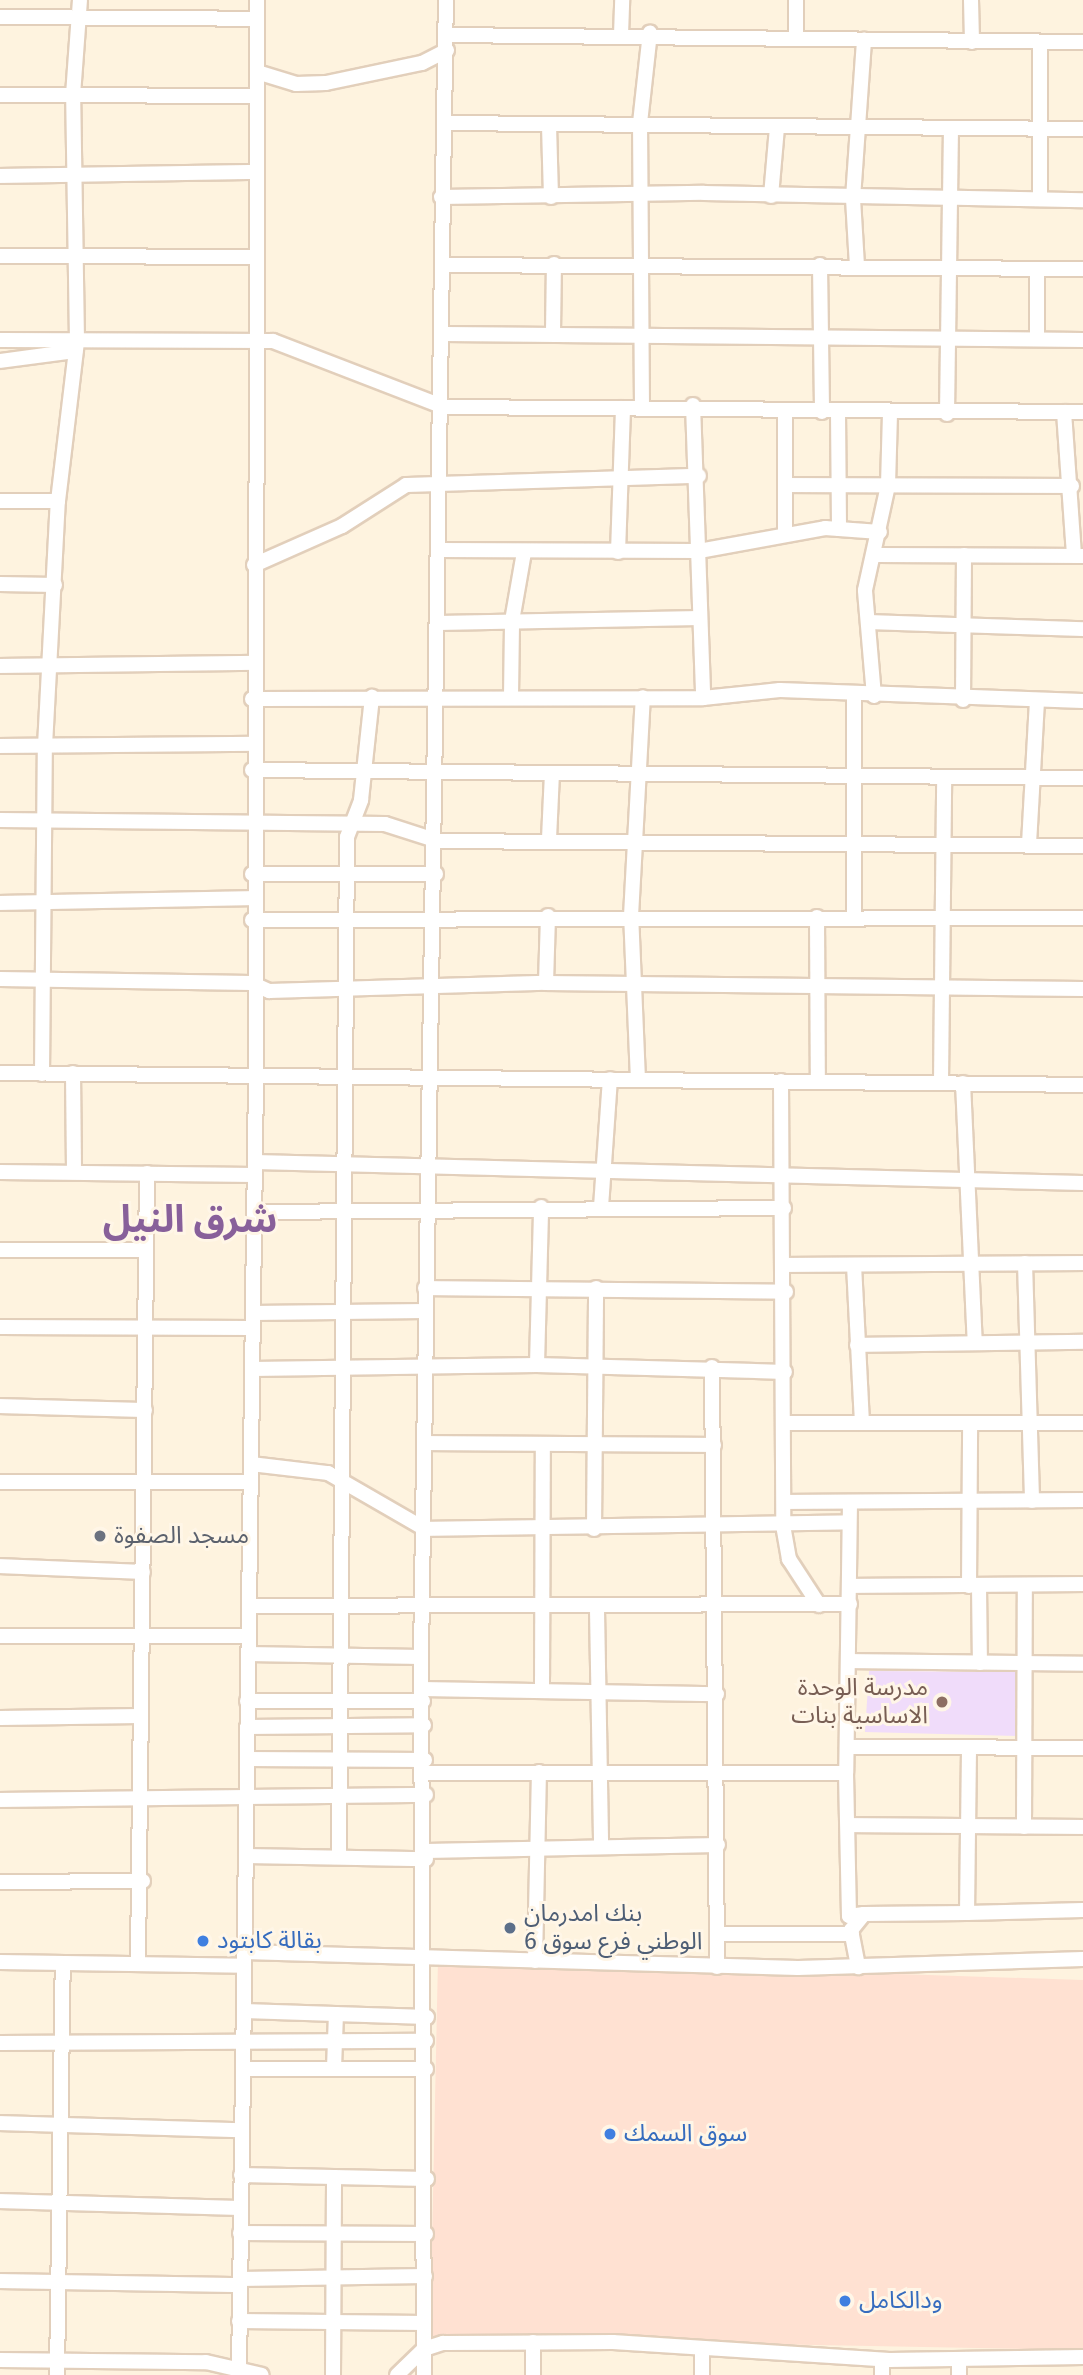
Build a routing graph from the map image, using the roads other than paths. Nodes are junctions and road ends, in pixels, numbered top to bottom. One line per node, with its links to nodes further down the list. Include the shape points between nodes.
1 (80, 0): 8 (street)
2 (257, 0): 9 (street)
3 (446, 0): 15 (street)
4 (622, 0): 11 (street)
5 (796, 0): 12 (street)
6 (971, 0): 14 (street)
7 (0, 17): 8 (street)
8 (80, 17): 9 (street); 20 (street)
9 (257, 19): 18 (street)
10 (650, 33): 11 (street); 12 (street); 23 (street)
11 (621, 35): 15 (street)
12 (796, 39): 13 (street)
13 (864, 39): 14 (street); 27 (street)
14 (972, 41): 16 (street)
15 (447, 42): 18 (street, via 422,63 326,83 296,84); 22 (street)
16 (1040, 42): 17 (street); 29 (street)
17 (1083, 42)
18 (257, 72): 21 (street)
19 (0, 95): 20 (street)
20 (73, 95): 21 (street); 32 (street)
21 (257, 96): 30 (street)
22 (444, 123): 24 (street); 35 (street)
23 (640, 123): 24 (street); 25 (street); 33 (street)
24 (549, 125): 36 (street)
25 (777, 127): 27 (street); 34 (street)
26 (1083, 129): 29 (street)
27 (855, 130): 28 (street); 37 (street)
28 (951, 130): 29 (street); 38 (street)
29 (1041, 130): 39 (street)
30 (257, 172): 32 (street); 42 (street)
31 (0, 176): 32 (street)
32 (73, 178): 43 (street)
33 (640, 193): 34 (street); 36 (street); 44 (street)
34 (771, 196): 37 (street)
35 (441, 197): 36 (street); 46 (street)
36 (551, 197)
37 (853, 198): 38 (street); 48 (street)
38 (949, 199): 39 (street); 49 (street)
39 (1040, 199): 40 (street)
40 (1083, 200)
41 (0, 256): 43 (street)
42 (256, 257): 43 (street); 60 (street)
43 (77, 258): 61 (street)
44 (640, 262): 45 (street); 47 (street); 53 (street)
45 (554, 264): 46 (street); 52 (street)
46 (442, 265): 54 (street)
47 (820, 265): 48 (street); 55 (street)
48 (857, 266): 49 (street)
49 (949, 268): 50 (street); 56 (street)
50 (1037, 268): 51 (street); 57 (street)
51 (1083, 269)
52 (553, 332): 53 (street); 54 (street)
53 (641, 333): 55 (street); 65 (street)
54 (445, 334): 64 (street)
55 (820, 335): 56 (street); 68 (street)
56 (948, 335): 57 (street); 73 (street)
57 (1037, 338): 59 (street)
58 (0, 340): 61 (street)
59 (1083, 340)
60 (256, 341): 61 (street); 64 (street, via 287,345 343,373); 93 (street)
61 (76, 346): 62 (street); 81 (street)
62 (0, 361)
63 (693, 405): 65 (street); 67 (street); 74 (street)
64 (444, 407): 66 (street); 75 (street)
65 (642, 407): 66 (street)
66 (623, 408): 76 (street)
67 (785, 410): 68 (street); 77 (street)
68 (822, 412): 69 (street)
69 (838, 412): 72 (street); 78 (street)
70 (1064, 412): 71 (street); 73 (street); 80 (street)
71 (1083, 412)
72 (890, 414): 73 (street); 79 (street)
73 (947, 414)
74 (699, 476): 76 (street); 87 (street)
75 (436, 482): 76 (street); 86 (street); 93 (street, via 400,487 342,527)
76 (622, 482): 89 (street)
77 (785, 485): 78 (street); 85 (street)
78 (838, 485): 79 (street); 83 (street)
79 (888, 485): 80 (street); 84 (street)
80 (1072, 486): 92 (street)
81 (58, 500): 82 (street); 95 (street)
82 (0, 501)
83 (839, 529): 84 (street); 85 (street)
84 (880, 532): 90 (street)
85 (785, 534): 87 (street)
86 (438, 550): 88 (street); 99 (street)
87 (699, 551): 89 (street); 96 (street)
88 (524, 552): 89 (street); 97 (street)
89 (618, 552)
90 (876, 555): 91 (street); 98 (street, via 865,590)
91 (964, 555): 92 (street); 100 (street)
92 (1078, 556)
93 (254, 565): 102 (street)
94 (0, 584): 95 (street)
95 (55, 585): 104 (street)
96 (700, 618): 97 (street); 111 (street)
97 (512, 621): 99 (street); 107 (street)
98 (868, 622): 100 (street); 108 (street)
99 (438, 624): 106 (street)
100 (962, 625): 101 (street); 113 (street)
101 (1083, 629)
102 (253, 663): 104 (street); 112 (street)
103 (0, 666): 104 (street)
104 (48, 666): 118 (street)
105 (854, 695): 108 (street); 111 (street, via 780,690); 124 (street)
106 (438, 696): 107 (street); 109 (street); 121 (street)
107 (511, 696): 110 (street)
108 (874, 696): 113 (street)
109 (372, 697): 112 (street); 120 (street)
110 (643, 697): 111 (street); 122 (street)
111 (704, 698)
112 (252, 699): 116 (street)
113 (963, 700): 115 (street)
114 (1083, 701): 115 (street)
115 (1037, 702): 126 (street)
116 (253, 744): 118 (street); 119 (street)
117 (0, 746): 118 (street)
118 (45, 747): 129 (street)
119 (253, 769): 120 (street); 131 (street)
120 (365, 769): 121 (street); 130 (street)
121 (436, 771): 123 (street); 134 (street)
122 (636, 772): 123 (street); 124 (street); 133 (street)
123 (552, 773): 132 (street)
124 (850, 776): 125 (street); 137 (street)
125 (944, 777): 126 (street); 135 (street)
126 (1030, 778): 127 (street); 136 (street)
127 (1083, 778)
128 (0, 820): 129 (street)
129 (45, 820): 131 (street); 144 (street)
130 (349, 825): 131 (street); 134 (street, via 385,824); 141 (street)
131 (252, 827): 139 (street)
132 (550, 839): 133 (street); 134 (street)
133 (636, 840): 137 (street); 146 (street)
134 (438, 841): 140 (street)
135 (944, 844): 136 (street); 137 (street); 153 (street)
136 (1029, 844): 138 (street)
137 (852, 845): 150 (street)
138 (1083, 846)
139 (252, 874): 141 (street); 142 (street)
140 (436, 874): 141 (street); 147 (street)
141 (347, 875): 152 (street)
142 (251, 898): 144 (street); 151 (street)
143 (0, 903): 144 (street)
144 (44, 904): 155 (street)
145 (548, 916): 146 (street); 147 (street); 157 (street)
146 (631, 916): 148 (street); 159 (street)
147 (433, 917): 152 (street); 158 (street)
148 (817, 917): 150 (street); 162 (street)
149 (1083, 918): 153 (street)
150 (854, 919): 153 (street)
151 (251, 920): 152 (street); 156 (street)
152 (348, 921): 161 (street)
153 (940, 923): 160 (street)
154 (0, 979): 155 (street)
155 (42, 979): 156 (street); 166 (street)
156 (251, 983): 161 (street, via 269,991); 168 (street)
157 (546, 983): 158 (street); 159 (street)
158 (432, 985): 161 (street); 167 (street)
159 (631, 986): 162 (street); 171 (street)
160 (946, 987): 162 (street); 163 (street); 174 (street)
161 (347, 988): 169 (street)
162 (816, 988): 173 (street)
163 (1083, 989)
164 (0, 1073): 166 (street)
165 (73, 1073): 166 (street); 168 (street); 181 (street)
166 (42, 1074)
167 (428, 1075): 169 (street); 170 (street); 179 (street)
168 (256, 1076): 169 (street); 178 (street)
169 (345, 1076): 177 (street)
170 (610, 1079): 171 (street); 184 (street)
171 (638, 1080): 172 (street)
172 (781, 1081): 173 (street); 183 (street)
173 (818, 1081): 174 (street)
174 (941, 1083): 175 (street)
175 (963, 1083): 176 (street); 186 (street)
176 (1083, 1085)
177 (342, 1163): 178 (street); 179 (street); 192 (street)
178 (255, 1168): 182 (street); 191 (street)
179 (429, 1168): 184 (street); 190 (street)
180 (0, 1172): 181 (street)
181 (74, 1172): 182 (street)
182 (147, 1173): 194 (street)
183 (782, 1173): 184 (street); 186 (street); 189 (street)
184 (604, 1174): 188 (street)
185 (1083, 1183): 186 (street)
186 (967, 1184): 195 (street)
187 (541, 1207): 188 (street); 190 (street); 200 (street)
188 (601, 1207): 189 (street)
189 (784, 1208): 198 (street)
190 (428, 1211): 192 (street); 201 (street)
191 (254, 1212): 192 (street); 206 (street)
192 (342, 1214): 205 (street)
193 (0, 1250): 194 (street)
194 (146, 1251): 209 (street)
195 (975, 1262): 196 (street); 199 (street); 211 (street)
196 (1025, 1263): 197 (street); 212 (street)
197 (1083, 1263)
198 (787, 1265): 199 (street); 203 (street)
199 (854, 1265): 213 (street)
200 (540, 1287): 201 (street); 202 (street); 214 (street)
201 (425, 1288): 204 (street)
202 (596, 1288): 203 (street); 215 (street)
203 (786, 1292): 220 (street)
204 (425, 1311): 205 (street); 216 (street)
205 (343, 1312): 206 (street); 219 (street)
206 (253, 1313): 208 (street)
207 (0, 1328): 209 (street)
208 (253, 1328): 209 (street); 218 (street)
209 (144, 1331): 222 (street)
210 (1083, 1342): 212 (street)
211 (975, 1343): 212 (street); 213 (street)
212 (1028, 1343): 226 (street)
213 (858, 1345): 224 (street)
214 (537, 1365): 215 (street); 216 (street)
215 (598, 1366): 217 (street); 230 (street)
216 (424, 1367): 219 (street); 228 (street)
217 (712, 1367): 220 (street); 231 (street)
218 (252, 1368): 219 (street); 232 (street)
219 (342, 1369): 236 (street)
220 (785, 1372): 223 (street)
221 (0, 1406): 222 (street)
222 (145, 1410): 233 (street)
223 (784, 1423): 224 (street); 240 (street)
224 (862, 1423): 225 (street)
225 (970, 1423): 226 (street); 239 (street)
226 (1031, 1423): 227 (street); 237 (street)
227 (1083, 1423)
228 (426, 1443): 229 (street); 246 (street)
229 (543, 1445): 230 (street); 245 (street)
230 (596, 1446): 231 (street); 247 (street)
231 (714, 1446): 243 (street)
232 (251, 1464): 235 (street); 236 (street, via 320,1470)
233 (145, 1481): 234 (street); 235 (street); 249 (street)
234 (0, 1482)
235 (250, 1482): 256 (street)
236 (343, 1482): 246 (street); 260 (street)
237 (1032, 1500): 238 (street); 239 (street)
238 (1083, 1500)
239 (968, 1501): 241 (street); 253 (street)
240 (785, 1502): 241 (street); 244 (street)
241 (850, 1502): 242 (street)
242 (849, 1522): 244 (street); 252 (street)
243 (715, 1525): 244 (street); 247 (street); 259 (street)
244 (783, 1525): 255 (street, via 789,1559)
245 (542, 1528): 246 (street); 247 (street); 258 (street)
246 (425, 1529): 257 (street)
247 (594, 1529)
248 (0, 1566): 249 (street)
249 (143, 1572): 264 (street)
250 (1083, 1584): 251 (street)
251 (1025, 1585): 253 (street); 270 (street)
252 (849, 1586): 253 (street); 254 (street)
253 (974, 1586): 269 (street)
254 (850, 1604): 255 (street); 268 (street)
255 (819, 1605): 259 (street)
256 (249, 1606): 260 (street); 263 (street)
257 (422, 1608): 258 (street); 260 (street); 267 (street)
258 (541, 1608): 261 (street); 272 (street)
259 (717, 1608): 261 (street); 274 (street)
260 (341, 1609): 266 (street)
261 (597, 1609): 273 (street)
262 (0, 1636): 264 (street)
263 (248, 1636): 264 (street); 265 (street)
264 (141, 1639): 278 (street)
265 (248, 1654): 266 (street); 276 (street)
266 (340, 1657): 267 (street); 277 (street)
267 (421, 1657): 275 (street)
268 (852, 1661): 269 (street); 283 (street)
269 (980, 1663): 270 (street)
270 (1024, 1663): 271 (street); 285 (street)
271 (1083, 1664)
272 (542, 1688): 273 (street); 275 (street)
273 (596, 1692): 274 (street); 291 (street)
274 (717, 1694): 293 (street)
275 (423, 1695): 277 (street); 281 (street)
276 (247, 1701): 277 (street); 282 (street)
277 (338, 1701): 280 (street)
278 (140, 1716): 279 (street); 297 (street)
279 (0, 1718)
280 (338, 1726): 281 (street); 282 (street); 288 (street)
281 (424, 1726): 289 (street)
282 (247, 1727): 287 (street)
283 (849, 1747): 284 (street); 292 (street)
284 (969, 1748): 285 (street); 300 (street)
285 (1024, 1748): 286 (street); 301 (street)
286 (1083, 1748)
287 (247, 1759): 288 (street); 298 (street)
288 (338, 1759): 289 (street); 294 (street)
289 (425, 1767): 290 (street); 295 (street)
290 (539, 1772): 291 (street); 305 (street)
291 (599, 1772): 293 (street); 303 (street)
292 (846, 1773): 293 (street); 299 (street)
293 (717, 1774): 304 (street)
294 (339, 1795): 295 (street); 298 (street); 308 (street)
295 (426, 1795): 306 (street)
296 (0, 1800): 297 (street)
297 (144, 1801): 298 (street); 309 (street)
298 (246, 1801): 307 (street)
299 (848, 1825): 300 (street); 313 (street, via 849,1916)
300 (968, 1825): 301 (street); 312 (street)
301 (1024, 1827): 302 (street)
302 (1083, 1827)
303 (601, 1845): 304 (street); 305 (street)
304 (718, 1845): 314 (street)
305 (537, 1848): 306 (street); 319 (street)
306 (426, 1855): 308 (street); 316 (street)
307 (246, 1856): 308 (street); 317 (street)
308 (339, 1857)
309 (143, 1881): 310 (street); 322 (street)
310 (0, 1882)
311 (1083, 1910): 312 (street)
312 (967, 1913): 313 (street)
313 (864, 1914): 315 (street)
314 (717, 1934): 315 (street); 323 (street)
315 (852, 1934): 324 (street)
316 (425, 1957): 317 (street); 319 (street); 327 (street)
317 (244, 1959): 322 (street); 325 (street)
318 (1083, 1959): 324 (street)
319 (535, 1961): 323 (street)
320 (0, 1962): 321 (street)
321 (63, 1963): 322 (street); 330 (street)
322 (138, 1963)
323 (718, 1966): 324 (street)
324 (858, 1967)
325 (243, 2011): 326 (street); 332 (street)
326 (335, 2014): 327 (street); 331 (street)
327 (427, 2017): 328 (street)
328 (426, 2041): 331 (street); 335 (street)
329 (0, 2043): 330 (street)
330 (62, 2043): 332 (street); 337 (street)
331 (335, 2043): 332 (street); 333 (street)
332 (243, 2044): 334 (street)
333 (334, 2068): 334 (street); 335 (street)
334 (243, 2069): 338 (street)
335 (426, 2069): 341 (street)
336 (0, 2123): 337 (street)
337 (61, 2125): 338 (street); 343 (street)
338 (242, 2130): 339 (street)
339 (241, 2175): 340 (street); 344 (street)
340 (334, 2177): 341 (street); 346 (street)
341 (427, 2179): 347 (street)
342 (0, 2201): 343 (street)
343 (59, 2201): 344 (street); 350 (street)
344 (241, 2208): 345 (street)
345 (240, 2233): 346 (street); 352 (street)
346 (333, 2234): 347 (street); 349 (street)
347 (426, 2234): 348 (street)
348 (425, 2276): 349 (street); 355 (street)
349 (333, 2277): 352 (street); 354 (street)
350 (59, 2280): 351 (street); 352 (street); 362 (street)
351 (0, 2281)
352 (240, 2282): 353 (street)
353 (239, 2322): 354 (street); 366 (street)
354 (333, 2322): 355 (street); 368 (street)
355 (425, 2323): 358 (street)
356 (533, 2343): 357 (street); 358 (street, via 443,2343); 371 (street)
357 (702, 2348): 360 (street); 372 (street)
358 (424, 2349): 369 (street); 370 (street)
359 (1083, 2357): 364 (street)
360 (847, 2358): 363 (street); 373 (street)
361 (0, 2360): 362 (street)
362 (57, 2360): 365 (street); 366 (street, via 206,2362)
363 (882, 2360): 364 (street); 374 (street)
364 (959, 2367)
365 (57, 2375)
366 (239, 2375): 367 (street)
367 (262, 2375)
368 (333, 2375)
369 (397, 2375)
370 (424, 2375)
371 (533, 2375)
372 (702, 2375)
373 (847, 2375)
374 (882, 2375)

